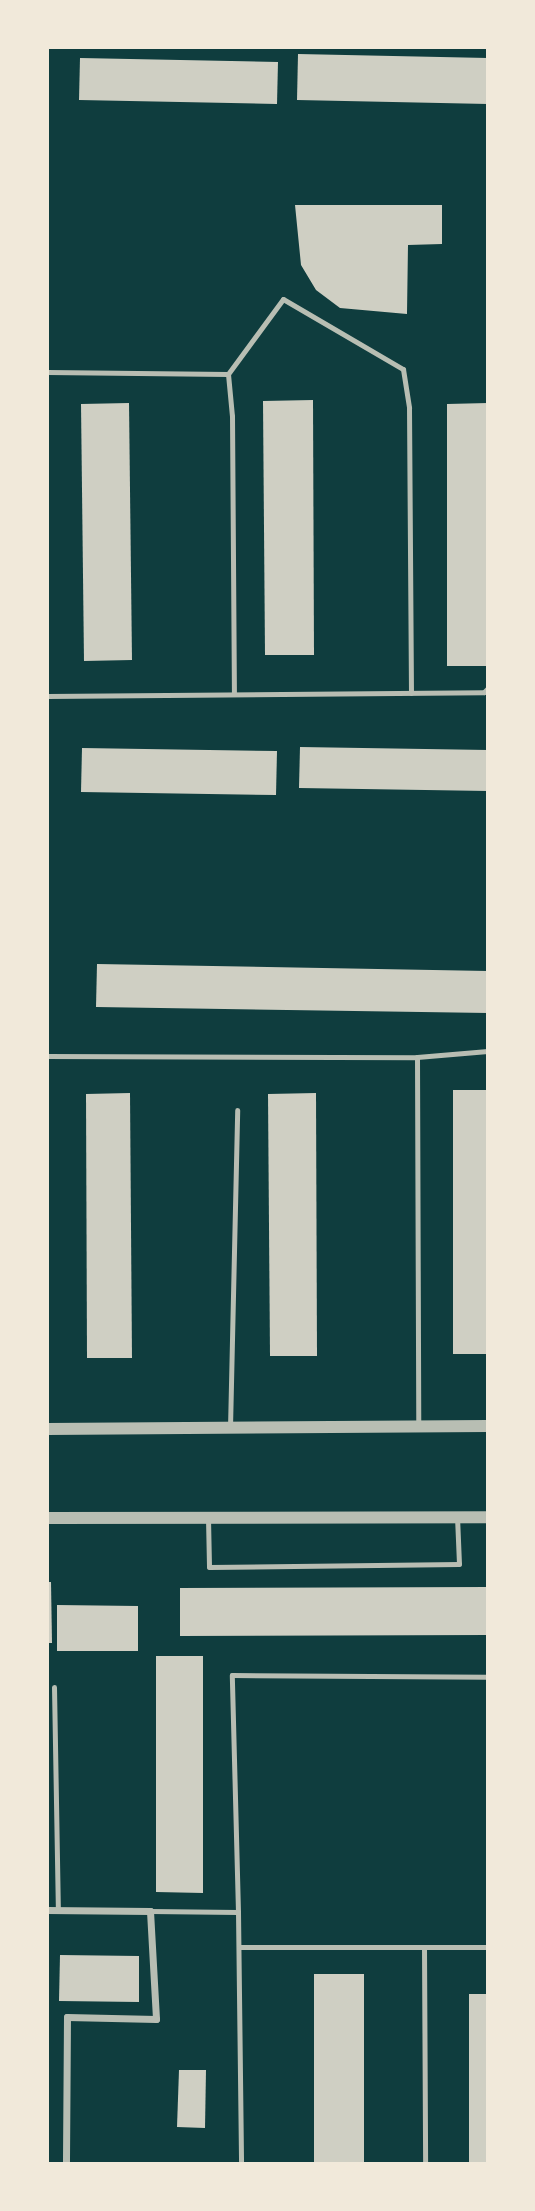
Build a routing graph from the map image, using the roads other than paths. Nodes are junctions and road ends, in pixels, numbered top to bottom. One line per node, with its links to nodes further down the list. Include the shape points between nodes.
1 (47, 372): 2 (lane)
2 (228, 374): 4 (lane, via 283,299 403,369 409,408); 5 (lane)
3 (487, 691): 4 (lane)
4 (411, 692): 5 (lane)
5 (234, 694): 6 (lane)
6 (47, 696)
7 (488, 1051): 9 (lane)
8 (47, 1056): 9 (lane)
9 (417, 1057): 11 (lane)
10 (237, 1110): 13 (lane)
11 (418, 1426): 12 (street); 13 (street)
12 (488, 1426)
13 (230, 1428): 14 (street)
14 (47, 1429)
15 (457, 1517): 16 (street); 18 (street); 18 (lane, via 459,1564 209,1567)
16 (488, 1517)
17 (47, 1518): 18 (street)
18 (208, 1518)
19 (488, 1677): 24 (lane, via 232,1675)
20 (54, 1687): 22 (lane)
21 (47, 1910): 22 (street)
22 (58, 1910): 23 (street)
23 (150, 1911): 24 (lane); 28 (street, via 156,2019 67,2017)
24 (238, 1912): 25 (lane)
25 (240, 1947): 26 (lane); 29 (lane)
26 (424, 1947): 27 (lane); 30 (lane)
27 (488, 1947)
28 (66, 2164)
29 (241, 2164)
30 (425, 2164)

